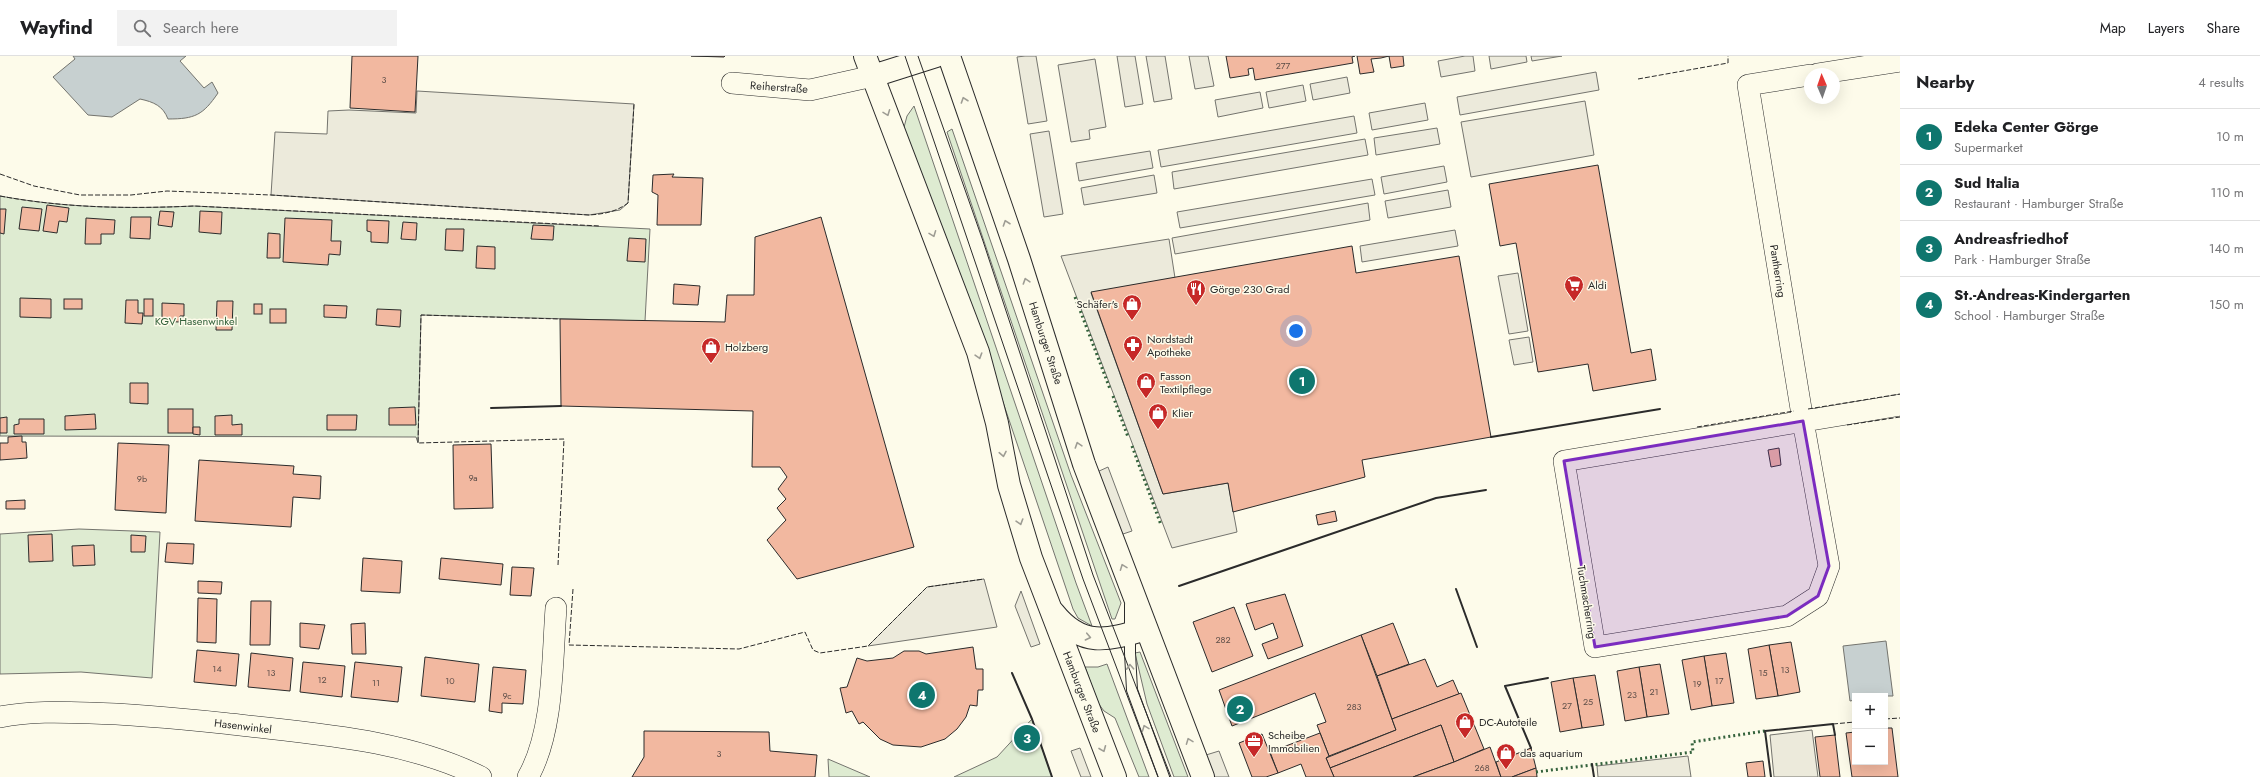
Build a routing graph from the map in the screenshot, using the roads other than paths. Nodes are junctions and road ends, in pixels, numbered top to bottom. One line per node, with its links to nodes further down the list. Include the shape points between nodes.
1 (865, 56): 6 (main road, Hamburger Straße)
2 (936, 56): 6 (main road)
3 (949, 56): 13 (main road, Hamburger Straße, one-way to 3, via 1130,587 1084,464 1019,260)
4 (1900, 61): 5 (street)
5 (1840, 70)
6 (873, 76): 8 (street, Reiherstraße, via 810,90); 11 (main road, Hamburger Straße, one-way to 11, via 978,352 997,423 1009,485 1031,558)
7 (1804, 76): 10 (street, Pantherring, via 1748,85)
8 (732, 83)
9 (1900, 405): 10 (street)
10 (1803, 421): 10 (street, Tuchmacherring, via 1829,566 1818,596 1787,616 1595,647 1564,461)
11 (1050, 607): 13 (main road, Hamburger Straße, one-way to 13, via 1072,630 1085,638 1105,639); 17 (main road, Hamburger Straße, one-way to 17)
12 (556, 608): 16 (street, via 548,711 542,747)
13 (1138, 631): 18 (lane, one-way to 13, via 1132,690); 19 (main road, Hamburger Straße, one-way to 13)
14 (0, 717): 15 (street, Hasenwinkel, via 19,713 149,714 322,735 397,747 464,768)
15 (481, 777)
16 (528, 777)
17 (1115, 777)
18 (1164, 777)
19 (1203, 777)

